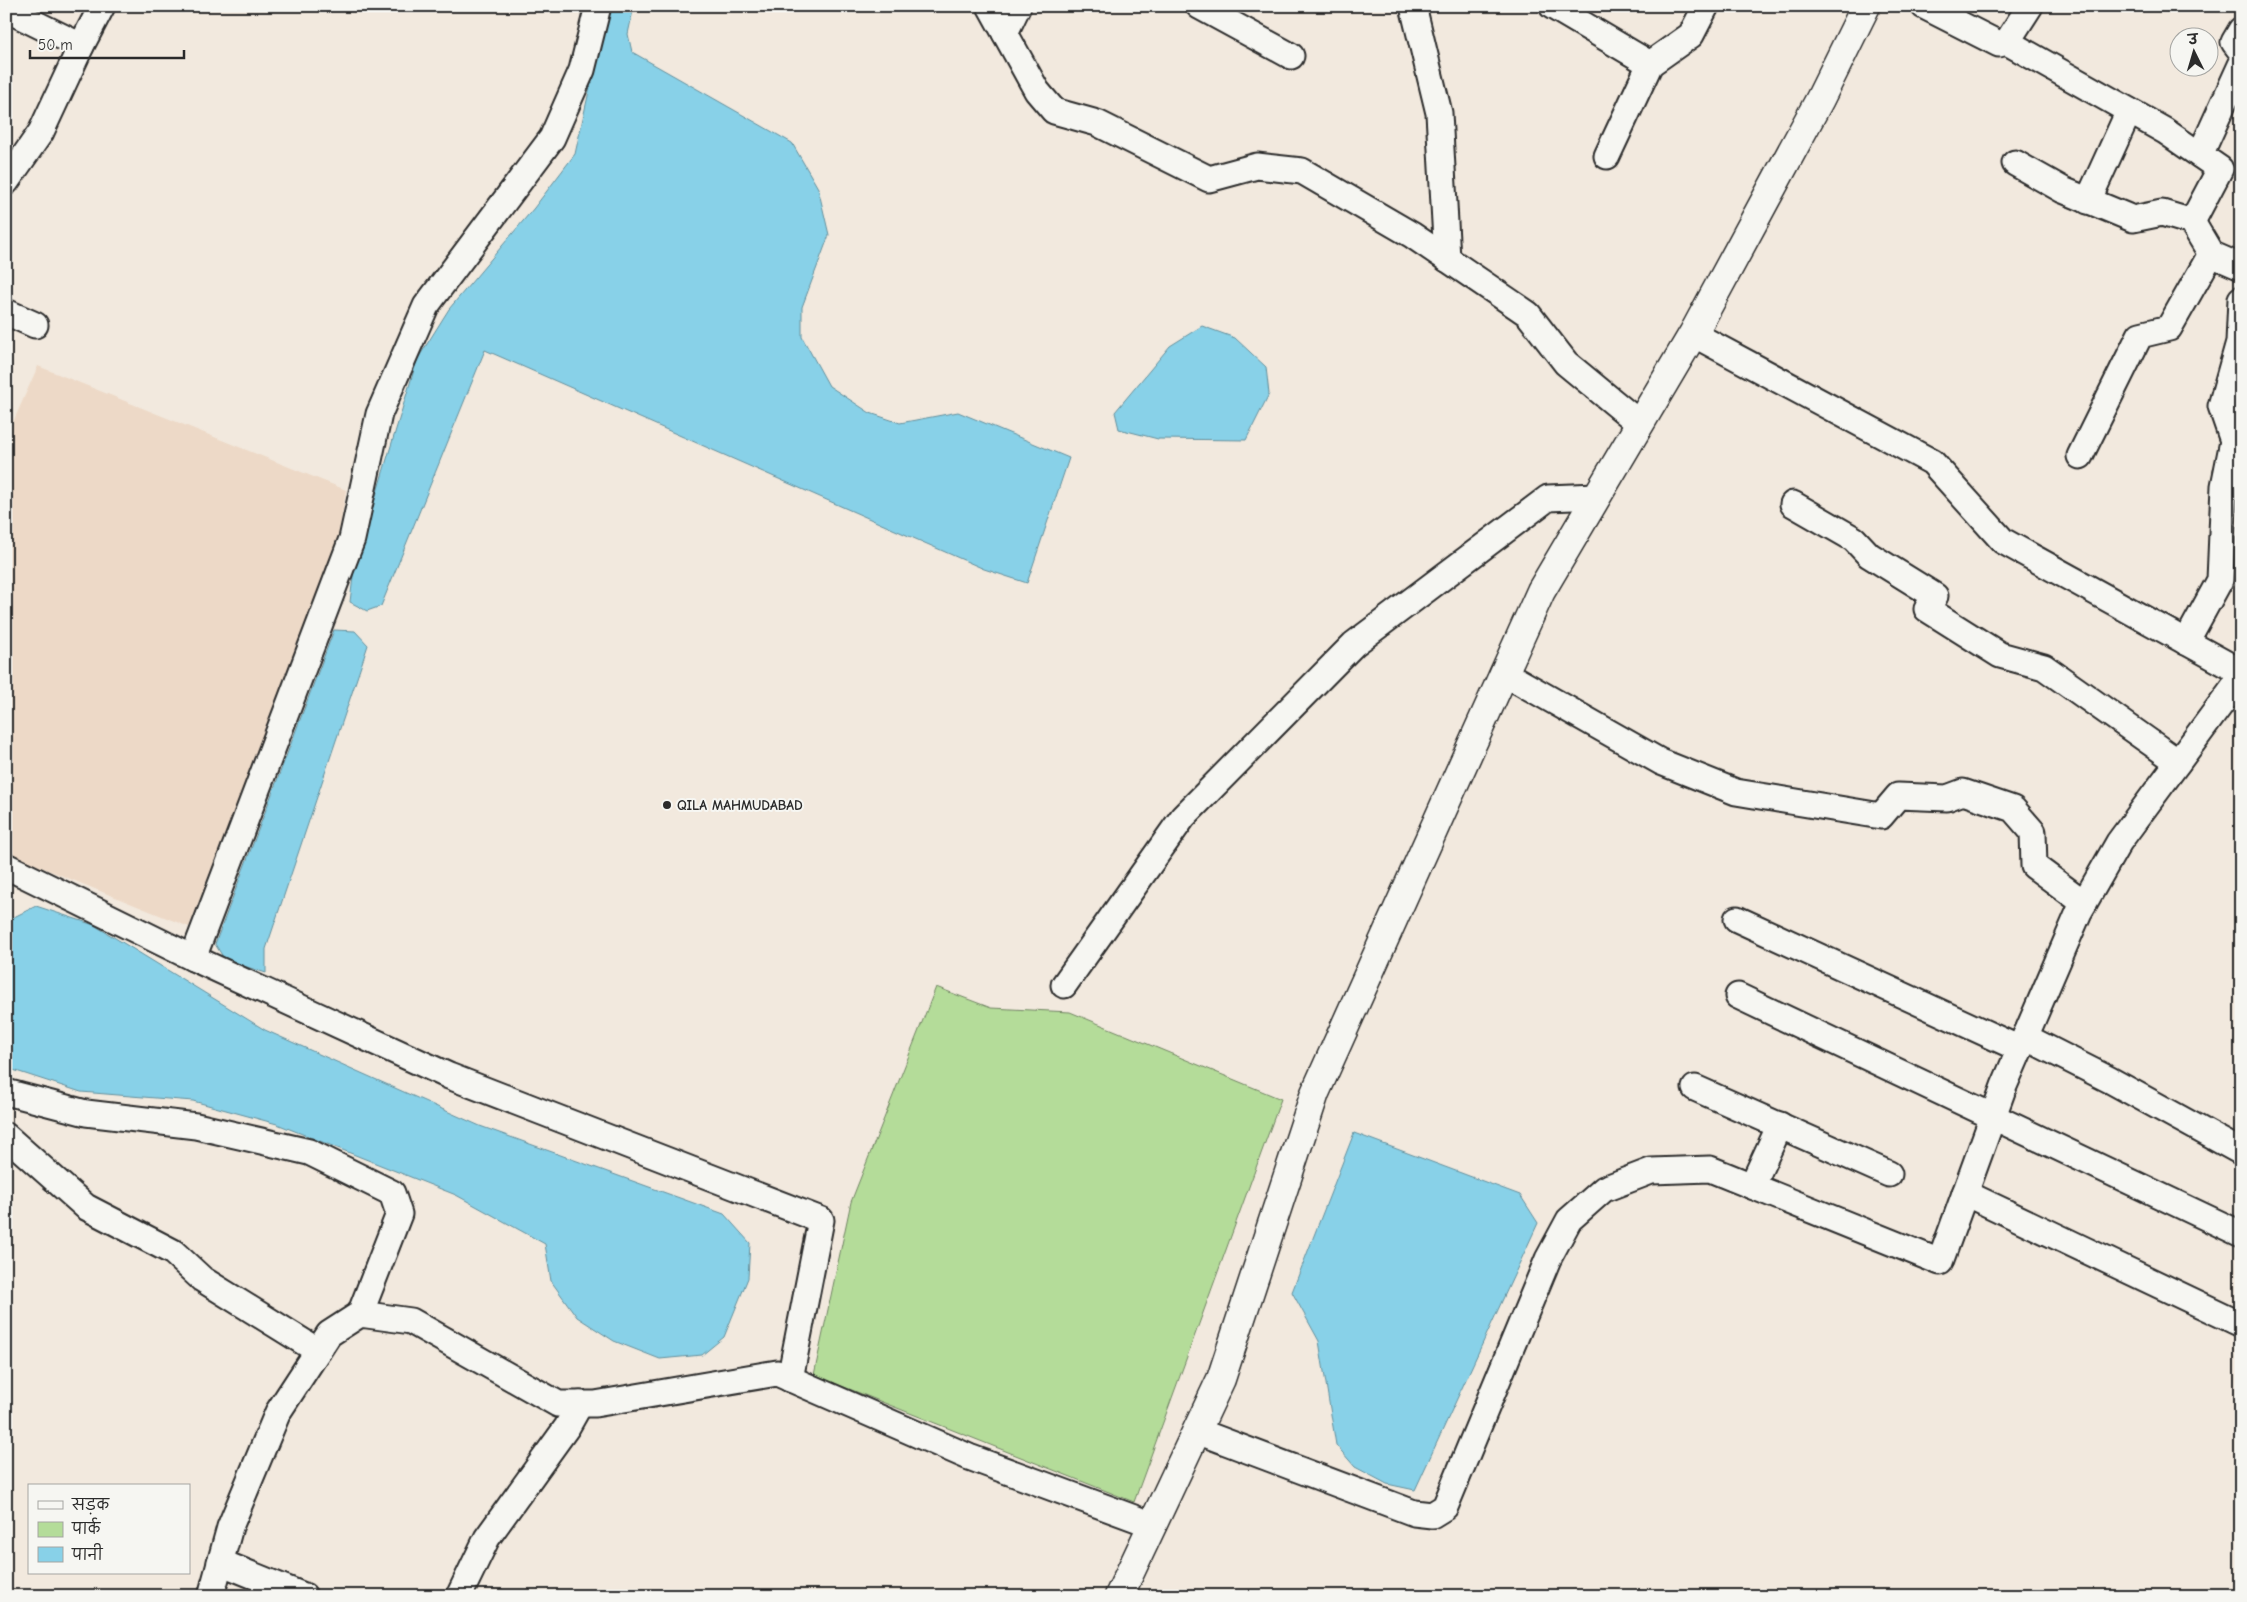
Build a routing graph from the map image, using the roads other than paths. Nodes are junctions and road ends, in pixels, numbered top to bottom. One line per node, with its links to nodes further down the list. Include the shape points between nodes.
1 (102, 6): 16 (street)
2 (598, 6): 48 (street, via 582,70 552,138 426,306 379,414 352,539)
3 (990, 6): 14 (street)
4 (1018, 6): 14 (street)
5 (1199, 6): 18 (street)
6 (1413, 6): 29 (street, via 1439,113)
7 (1552, 6): 19 (street)
8 (1706, 6): 19 (street, via 1692,35)
9 (1866, 6): 34 (main road)
10 (1924, 6): 15 (street, via 1999,44)
11 (2030, 6): 15 (street)
12 (6, 8): 16 (street)
13 (2241, 30): 17 (street, via 2234,42)
14 (1005, 33): 29 (street, via 1037,91 1054,111 1097,123 1209,179 1257,166 1302,171)
15 (2007, 42): 21 (street)
16 (81, 46): 25 (street, via 41,132)
17 (2241, 51)
18 (1291, 56)
19 (1650, 64): 22 (street)
20 (2241, 65): 23 (street)
21 (2129, 111): 23 (street); 26 (street)
22 (1607, 156)
23 (2200, 156): 27 (street, via 2220,169)
24 (2015, 163): 26 (street)
25 (6, 182)
26 (2088, 201): 27 (street, via 2133,219 2162,213)
27 (2192, 222): 28 (street)
28 (2211, 254): 30 (street); 37 (street, via 2169,328 2140,335)
29 (1447, 259): 36 (street, via 1528,314 1566,362)
30 (2241, 267)
31 (2241, 299): 35 (street)
32 (6, 312): 33 (street)
33 (35, 325)
34 (1694, 334): 36 (main road); 40 (street, via 1932,462 2003,541)
35 (2238, 356): 40 (street, via 2221,406 2233,441 2224,486 2220,580)
36 (1640, 424): 38 (main road)
37 (2080, 456)
38 (1597, 496): 42 (main road, via 1541,591); 49 (street, via 1548,498 1354,644 1183,817)
39 (1793, 504): 44 (street, via 1854,539 1869,555 1934,596 1926,609 2000,655 2044,667)
40 (2186, 642): 41 (street)
41 (2241, 672)
42 (1504, 673): 46 (street, via 1661,762 1736,792 1882,816 1898,796 1947,798 1963,792 2013,809 2033,832 2034,866); 67 (main road, via 1315,1093 1221,1379)
43 (2241, 677): 44 (street)
44 (2178, 762): 46 (street, via 2119,842)
45 (6, 866): 48 (street)
46 (2084, 903): 51 (street)
47 (1737, 919): 51 (street)
48 (193, 958): 65 (street, via 448,1076 821,1220)
49 (1064, 985)
50 (1738, 996): 54 (street)
51 (2022, 1043): 54 (street); 57 (street, via 2110,1080)
52 (1695, 1088): 55 (street)
53 (6, 1092): 62 (street, via 86,1113 196,1126 309,1152 392,1193 399,1214)
54 (1992, 1117): 60 (street); 61 (street)
55 (1780, 1126): 58 (street); 59 (street)
56 (6, 1136): 64 (street, via 86,1207 173,1252 202,1279)
57 (2241, 1152)
58 (1889, 1174)
59 (1752, 1186): 60 (street, via 1940,1262); 67 (street, via 1710,1169 1651,1171 1604,1189 1569,1220 1548,1259 1445,1507 1432,1515 1414,1513)
60 (1965, 1193): 63 (street)
61 (2241, 1234)
62 (360, 1314): 64 (street, via 329,1334); 66 (street, via 412,1321 558,1404)
63 (2241, 1324)
64 (318, 1352): 69 (street, via 278,1412 230,1527)
65 (790, 1379): 66 (street, via 777,1373); 68 (street, via 969,1457)
66 (580, 1404): 72 (street, via 567,1427 486,1538)
67 (1197, 1431): 68 (main road)
68 (1153, 1525): 73 (main road)
69 (220, 1562): 70 (street); 71 (street)
70 (211, 1596)
71 (304, 1596)
72 (459, 1596)
73 (1119, 1596)

